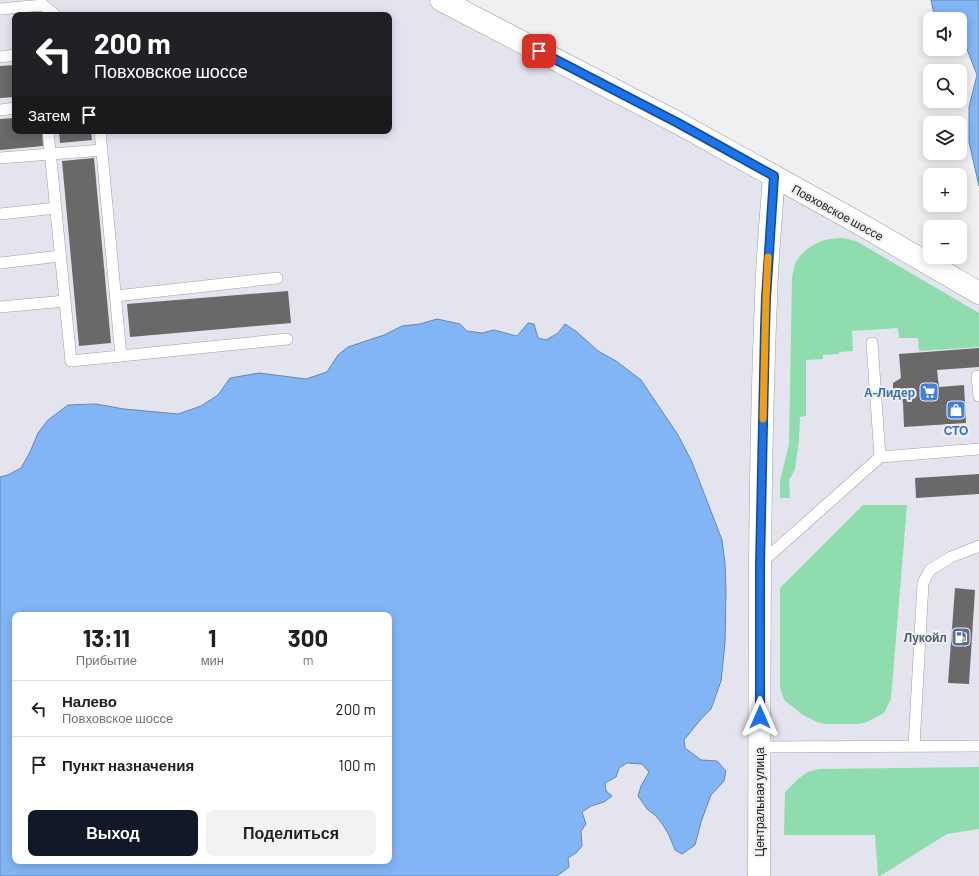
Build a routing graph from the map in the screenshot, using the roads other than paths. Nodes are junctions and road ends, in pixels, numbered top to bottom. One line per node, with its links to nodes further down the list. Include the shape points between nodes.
1 (441, 0): 13 (street, Повховское шоссе)
2 (42, 7): 3 (lane)
3 (0, 9)
4 (12, 55): 5 (lane)
5 (0, 57)
6 (12, 108): 7 (lane)
7 (0, 110)
8 (48, 134): 11 (lane)
9 (100, 134): 10 (lane)
10 (102, 150): 11 (lane); 20 (lane)
11 (50, 154): 12 (lane); 14 (lane)
12 (0, 158)
13 (774, 176): 19 (street, Повховское шоссе); 31 (street, Центральная улица, via 766,298)
14 (56, 208): 15 (lane); 16 (lane)
15 (0, 214)
16 (60, 256): 17 (lane); 21 (lane)
17 (0, 263)
18 (277, 278): 20 (lane)
19 (979, 293)
20 (116, 296): 25 (lane)
21 (65, 301): 22 (lane); 25 (lane, via 71,361)
22 (0, 307)
23 (287, 339): 25 (lane)
24 (872, 343): 29 (lane)
25 (121, 356)
26 (977, 376): 27 (lane)
27 (979, 396)
28 (979, 449): 29 (lane)
29 (880, 457): 31 (lane)
30 (979, 546): 32 (lane, via 951,557 930,570 923,583)
31 (760, 565): 34 (street, Центральная улица)
32 (914, 746): 33 (lane); 34 (lane)
33 (979, 746)
34 (760, 747): 35 (street, Центральная улица)
35 (759, 876)

